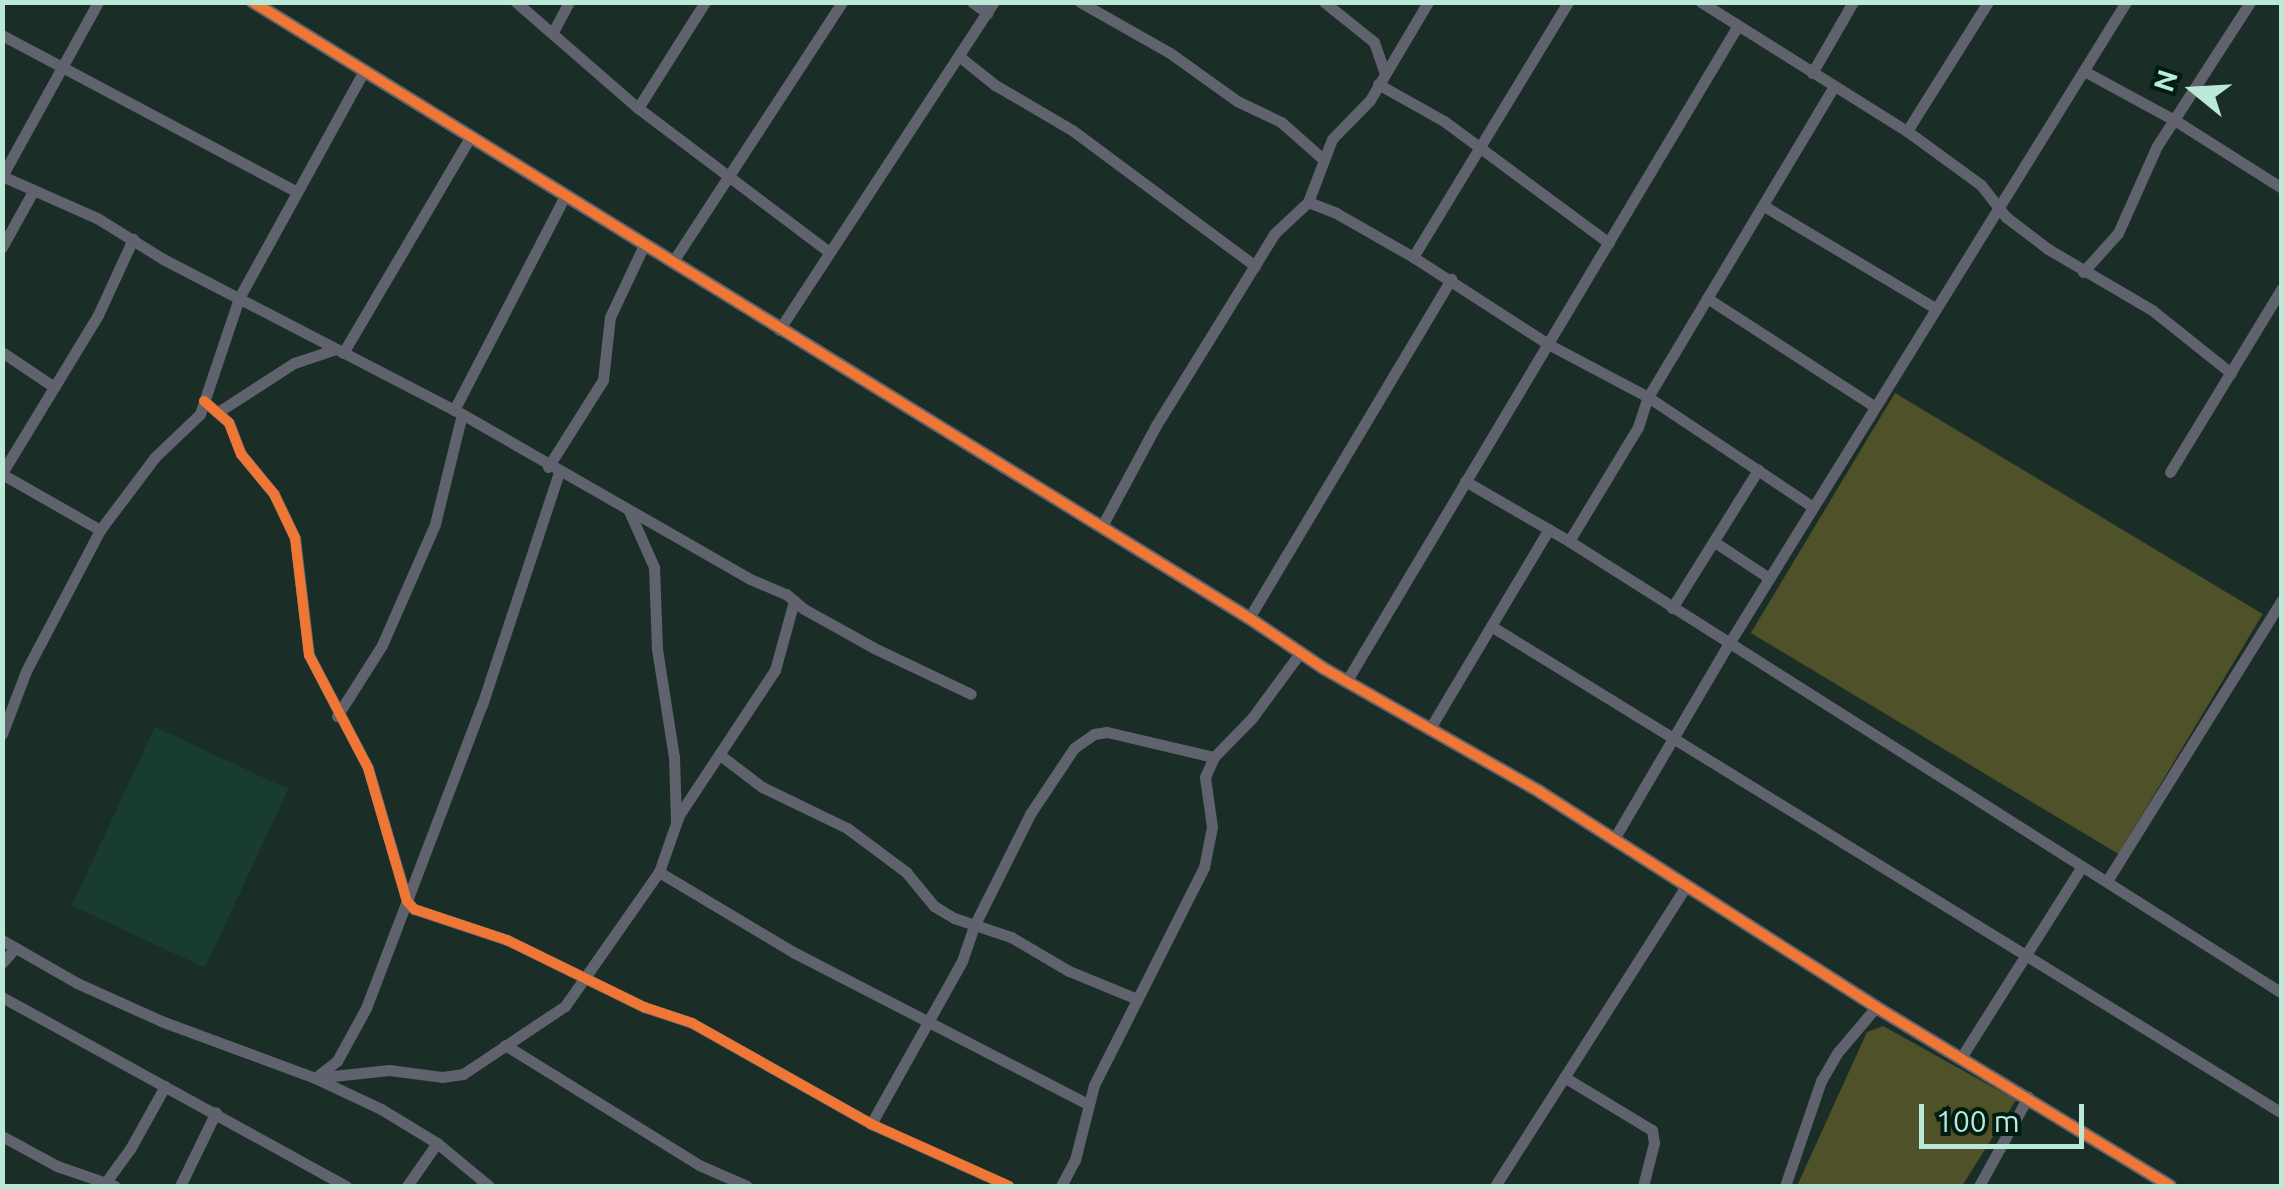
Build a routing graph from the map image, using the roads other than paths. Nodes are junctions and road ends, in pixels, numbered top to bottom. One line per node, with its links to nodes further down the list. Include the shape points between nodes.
1 (98, 2): 22 (street)
2 (253, 2): 23 (street)
3 (516, 2): 19 (street)
4 (570, 2): 19 (street)
5 (705, 2): 29 (street)
6 (842, 2): 35 (street)
7 (972, 2): 17 (street)
8 (1080, 2): 34 (street, via 1281,122)
9 (1324, 2): 24 (street, via 1374,42)
10 (1428, 2): 24 (street)
11 (1568, 2): 33 (street)
12 (1853, 2): 26 (street)
13 (1988, 2): 31 (street)
14 (2126, 2): 25 (street)
15 (2250, 2): 30 (street)
16 (1702, 3): 18 (street)
17 (991, 8): 21 (street)
18 (1737, 27): 26 (street); 45 (street)
19 (553, 32): 29 (street)
20 (2, 36): 22 (street)
21 (960, 58): 48 (street); 51 (street, via 1064,124)
22 (59, 68): 36 (street); 38 (street)
23 (364, 70): 32 (street); 38 (street)
24 (1384, 71): 27 (street)
25 (2084, 71): 30 (street); 42 (street)
26 (1812, 73): 28 (street)
27 (1378, 84): 33 (street); 34 (street)
28 (1834, 86): 31 (street); 43 (street)
29 (638, 108): 35 (street)
30 (2176, 121): 37 (street); 52 (street, via 2144,170 2118,233)
31 (1907, 131): 42 (street)
32 (470, 138): 40 (street); 60 (street)
33 (1480, 147): 45 (street); 49 (street)
34 (1323, 159): 41 (street)
35 (728, 172): 48 (street); 50 (street)
36 (2, 176): 39 (street)
37 (2282, 188)
38 (296, 191): 55 (street)
39 (32, 193): 44 (street); 47 (street)
40 (565, 196): 46 (street); 68 (street)
41 (1308, 202): 49 (street); 51 (street, via 1275,234)
42 (1998, 204): 52 (street, via 2006,217); 57 (street)
43 (1764, 206): 56 (street); 57 (street)
44 (133, 239): 55 (street); 63 (street, via 98,315)
45 (1608, 243): 59 (street)
46 (644, 245): 50 (street); 69 (street, via 610,317 603,380)
47 (2, 247)
48 (828, 251): 58 (street)
49 (1413, 256): 53 (street)
50 (672, 263): 58 (street)
51 (1256, 266): 76 (street)
52 (2083, 272): 62 (street, via 2152,310)
53 (1451, 279): 59 (street); 85 (street)
54 (2282, 288): 62 (street)
55 (239, 298): 60 (street); 65 (street)
56 (1708, 298): 64 (street); 66 (street)
57 (1935, 308): 66 (street)
58 (778, 330): 76 (street)
59 (1548, 344): 64 (street); 73 (street)
60 (339, 351): 67 (street, via 301,359); 68 (street)
61 (2, 352): 63 (street)
62 (2231, 373): 71 (street)
63 (54, 386): 72 (street)
64 (1648, 396): 70 (street); 79 (street, via 1638,428)
65 (204, 401): 67 (street); 78 (street, via 190,427 156,457)
66 (1874, 406): 74 (street)
67 (218, 412): 92 (street, via 274,494 294,538 309,655)
68 (458, 412): 69 (street); 92 (street, via 435,524 382,644)
69 (553, 469): 75 (street); 104 (street, via 495,667)
70 (1758, 470): 74 (street); 80 (street)
71 (2170, 472)
72 (2, 473): 78 (street)
73 (1466, 480): 77 (street); 90 (street)
74 (1813, 507): 81 (street)
75 (629, 511): 83 (street); 98 (street, via 654,566)
76 (1102, 526): 85 (street)
77 (1549, 528): 79 (street); 87 (street)
78 (100, 530): 94 (street, via 26,671)
79 (1569, 541): 84 (street)
80 (1716, 543): 81 (street); 84 (street)
81 (1769, 578): 88 (street)
82 (2282, 600): 86 (street)
83 (794, 601): 91 (street); 96 (street, via 779,662)
84 (1672, 608): 88 (street)
85 (1249, 618): 89 (street)
86 (2277, 619): 102 (street)
87 (1491, 626): 93 (street); 95 (street)
88 (1728, 645): 95 (street); 100 (street)
89 (1300, 653): 90 (street); 97 (street)
90 (1346, 682): 93 (street)
91 (971, 694)
92 (337, 716): 104 (street, via 368,768)
93 (1429, 730): 99 (street)
94 (2, 734)
95 (1675, 740): 99 (street); 108 (street)
96 (720, 755): 98 (street); 105 (street, via 762,786 846,828 906,872 934,906)
97 (1214, 757): 105 (street, via 1128,734 1101,732 1083,740 1030,814); 113 (street, via 1203,784 1212,827 1204,867)
98 (676, 822): 101 (street)
99 (1614, 838): 103 (street)
100 (2081, 868): 102 (street); 108 (street)
101 (659, 872): 110 (street); 115 (street, via 794,954)
102 (2107, 882): 111 (street)
103 (1686, 886): 114 (street); 118 (street)
104 (406, 901): 110 (street); 119 (street, via 366,1008 337,1060)
105 (974, 926): 113 (street, via 1011,937); 115 (street)
106 (2, 940): 107 (street)
107 (15, 948): 109 (street); 119 (street, via 161,1021)
108 (2026, 958): 117 (street); 124 (street)
109 (2, 963)
110 (584, 979): 116 (street, via 555,1016); 125 (street, via 692,1023)
111 (2282, 993)
112 (2, 997): 120 (street)
113 (1137, 999): 122 (street)
114 (1876, 1007): 117 (street); 138 (street, via 1821,1081)
115 (928, 1020): 122 (street); 125 (street)
116 (505, 1045): 119 (street, via 457,1075 388,1070); 133 (street, via 670,1148)
117 (1962, 1056): 121 (street)
118 (1564, 1077): 136 (street); 137 (street, via 1652,1130)
119 (314, 1078): 127 (street)
120 (165, 1086): 123 (street); 128 (street)
121 (2028, 1097): 139 (street); 140 (street)
122 (1087, 1104): 135 (street)
123 (216, 1112): 129 (street); 130 (street)
124 (2282, 1113)
125 (871, 1124): 134 (street)
126 (2, 1136): 128 (street)
127 (437, 1143): 131 (street); 132 (street)
128 (108, 1185)
129 (180, 1186)
130 (346, 1186)
131 (407, 1186)
132 (489, 1186)
133 (746, 1186)
134 (1010, 1186)
135 (1061, 1186)
136 (1495, 1186)
137 (1643, 1186)
138 (1785, 1186)
139 (1979, 1186)
140 (2170, 1186)

